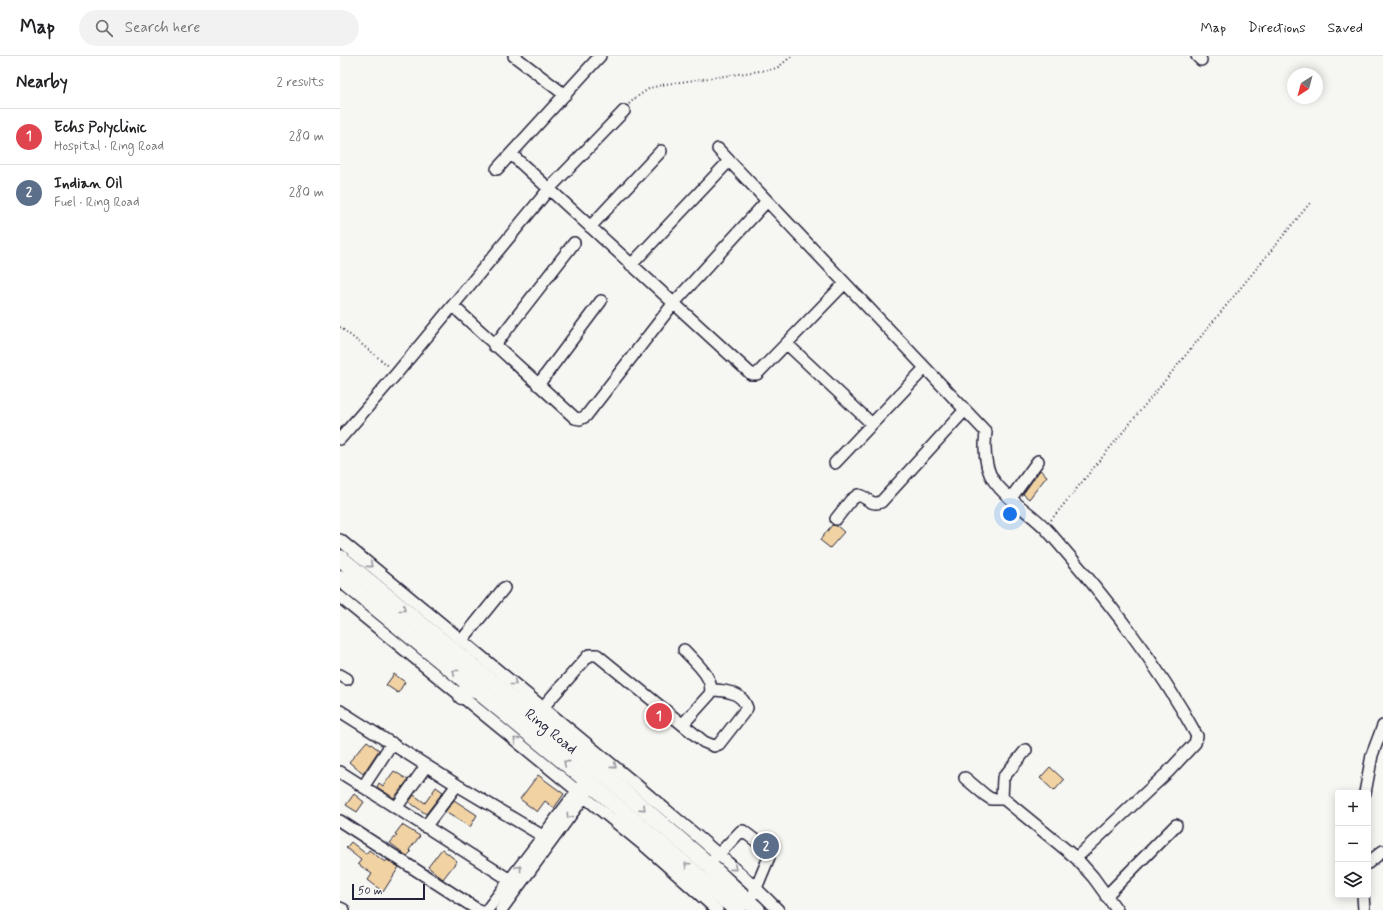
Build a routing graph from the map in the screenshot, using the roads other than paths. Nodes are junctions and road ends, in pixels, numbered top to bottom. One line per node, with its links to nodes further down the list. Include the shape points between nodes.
1 (514, 56): 3 (street)
2 (600, 56): 3 (street)
3 (565, 95): 7 (street)
4 (624, 111): 10 (street)
5 (718, 149): 8 (street)
6 (661, 150): 12 (street)
7 (511, 154): 9 (street); 10 (street)
8 (729, 161): 11 (street); 14 (street)
9 (497, 169)
10 (549, 189): 12 (street); 18 (street)
11 (767, 201): 15 (street); 17 (street)
12 (590, 227): 14 (street)
13 (574, 243): 20 (street)
14 (632, 266): 17 (street)
15 (845, 283): 19 (street); 21 (street)
16 (601, 301): 22 (street)
17 (673, 304): 19 (street, via 754,375); 22 (street, via 586,416 580,420)
18 (452, 306): 20 (street); 25 (street)
19 (786, 344): 24 (street)
20 (494, 346): 22 (street)
21 (925, 368): 23 (street); 24 (street)
22 (538, 385)
23 (965, 410): 28 (street, via 986,432 984,448 989,472 994,482); 29 (street, via 881,502 871,503 858,494)
24 (872, 424): 27 (street)
25 (340, 439)
26 (1038, 461): 28 (street)
27 (835, 464)
28 (1011, 498): 60 (street, via 1045,528 1091,581 1177,698 1197,736 1195,743 1168,772)
29 (836, 519)
30 (340, 540): 35 (street, one-way to 35)
31 (340, 558): 37 (highway, Ring Road, one-way to 37)
32 (340, 578): 38 (highway, Ring Road, one-way to 32)
33 (504, 588): 35 (street)
34 (340, 597): 38 (street)
35 (462, 640): 37 (street)
36 (684, 650): 39 (street, via 709,680)
37 (488, 670): 40 (street, one-way to 40); 61 (highway, Ring Road, one-way to 61, via 600,771)
38 (466, 690): 51 (highway, Ring Road, one-way to 38)
39 (711, 690): 42 (street); 42 (street, via 734,693 746,705 746,710 719,744 714,746 704,742)
40 (544, 707): 42 (street, via 593,653); 61 (street, one-way to 61)
41 (340, 711): 44 (street)
42 (683, 724)
43 (1383, 726): 52 (street, via 1372,756)
44 (392, 743): 46 (street); 50 (street)
45 (1026, 750): 53 (street, via 1003,778)
46 (426, 766): 49 (street); 54 (street)
47 (340, 772): 50 (street)
48 (965, 778): 53 (street, via 992,799)
49 (457, 785): 57 (street); 58 (street)
50 (363, 787): 54 (street)
51 (585, 788): 58 (street); 66 (highway, Ring Road, one-way to 51); 72 (street)
52 (1365, 790)
53 (1002, 798): 60 (street)
54 (396, 808): 57 (street)
55 (340, 821): 69 (street)
56 (1176, 825): 64 (street)
57 (425, 827): 63 (street)
58 (547, 838): 63 (street, one-way to 58); 71 (street)
59 (1383, 851): 62 (street)
60 (1076, 858): 64 (street)
61 (713, 859): 66 (highway, Ring Road, one-way to 66); 66 (street, via 741,831 768,850 769,858)
62 (1369, 862)
63 (510, 880): 70 (street)
64 (1106, 896): 74 (street)
65 (1363, 898): 75 (street)
66 (748, 904): 73 (street)
67 (340, 908): 68 (street)
68 (344, 910)
69 (478, 910)
70 (487, 910)
71 (501, 910)
72 (717, 910)
73 (778, 910)
74 (1117, 910)
75 (1364, 910)

